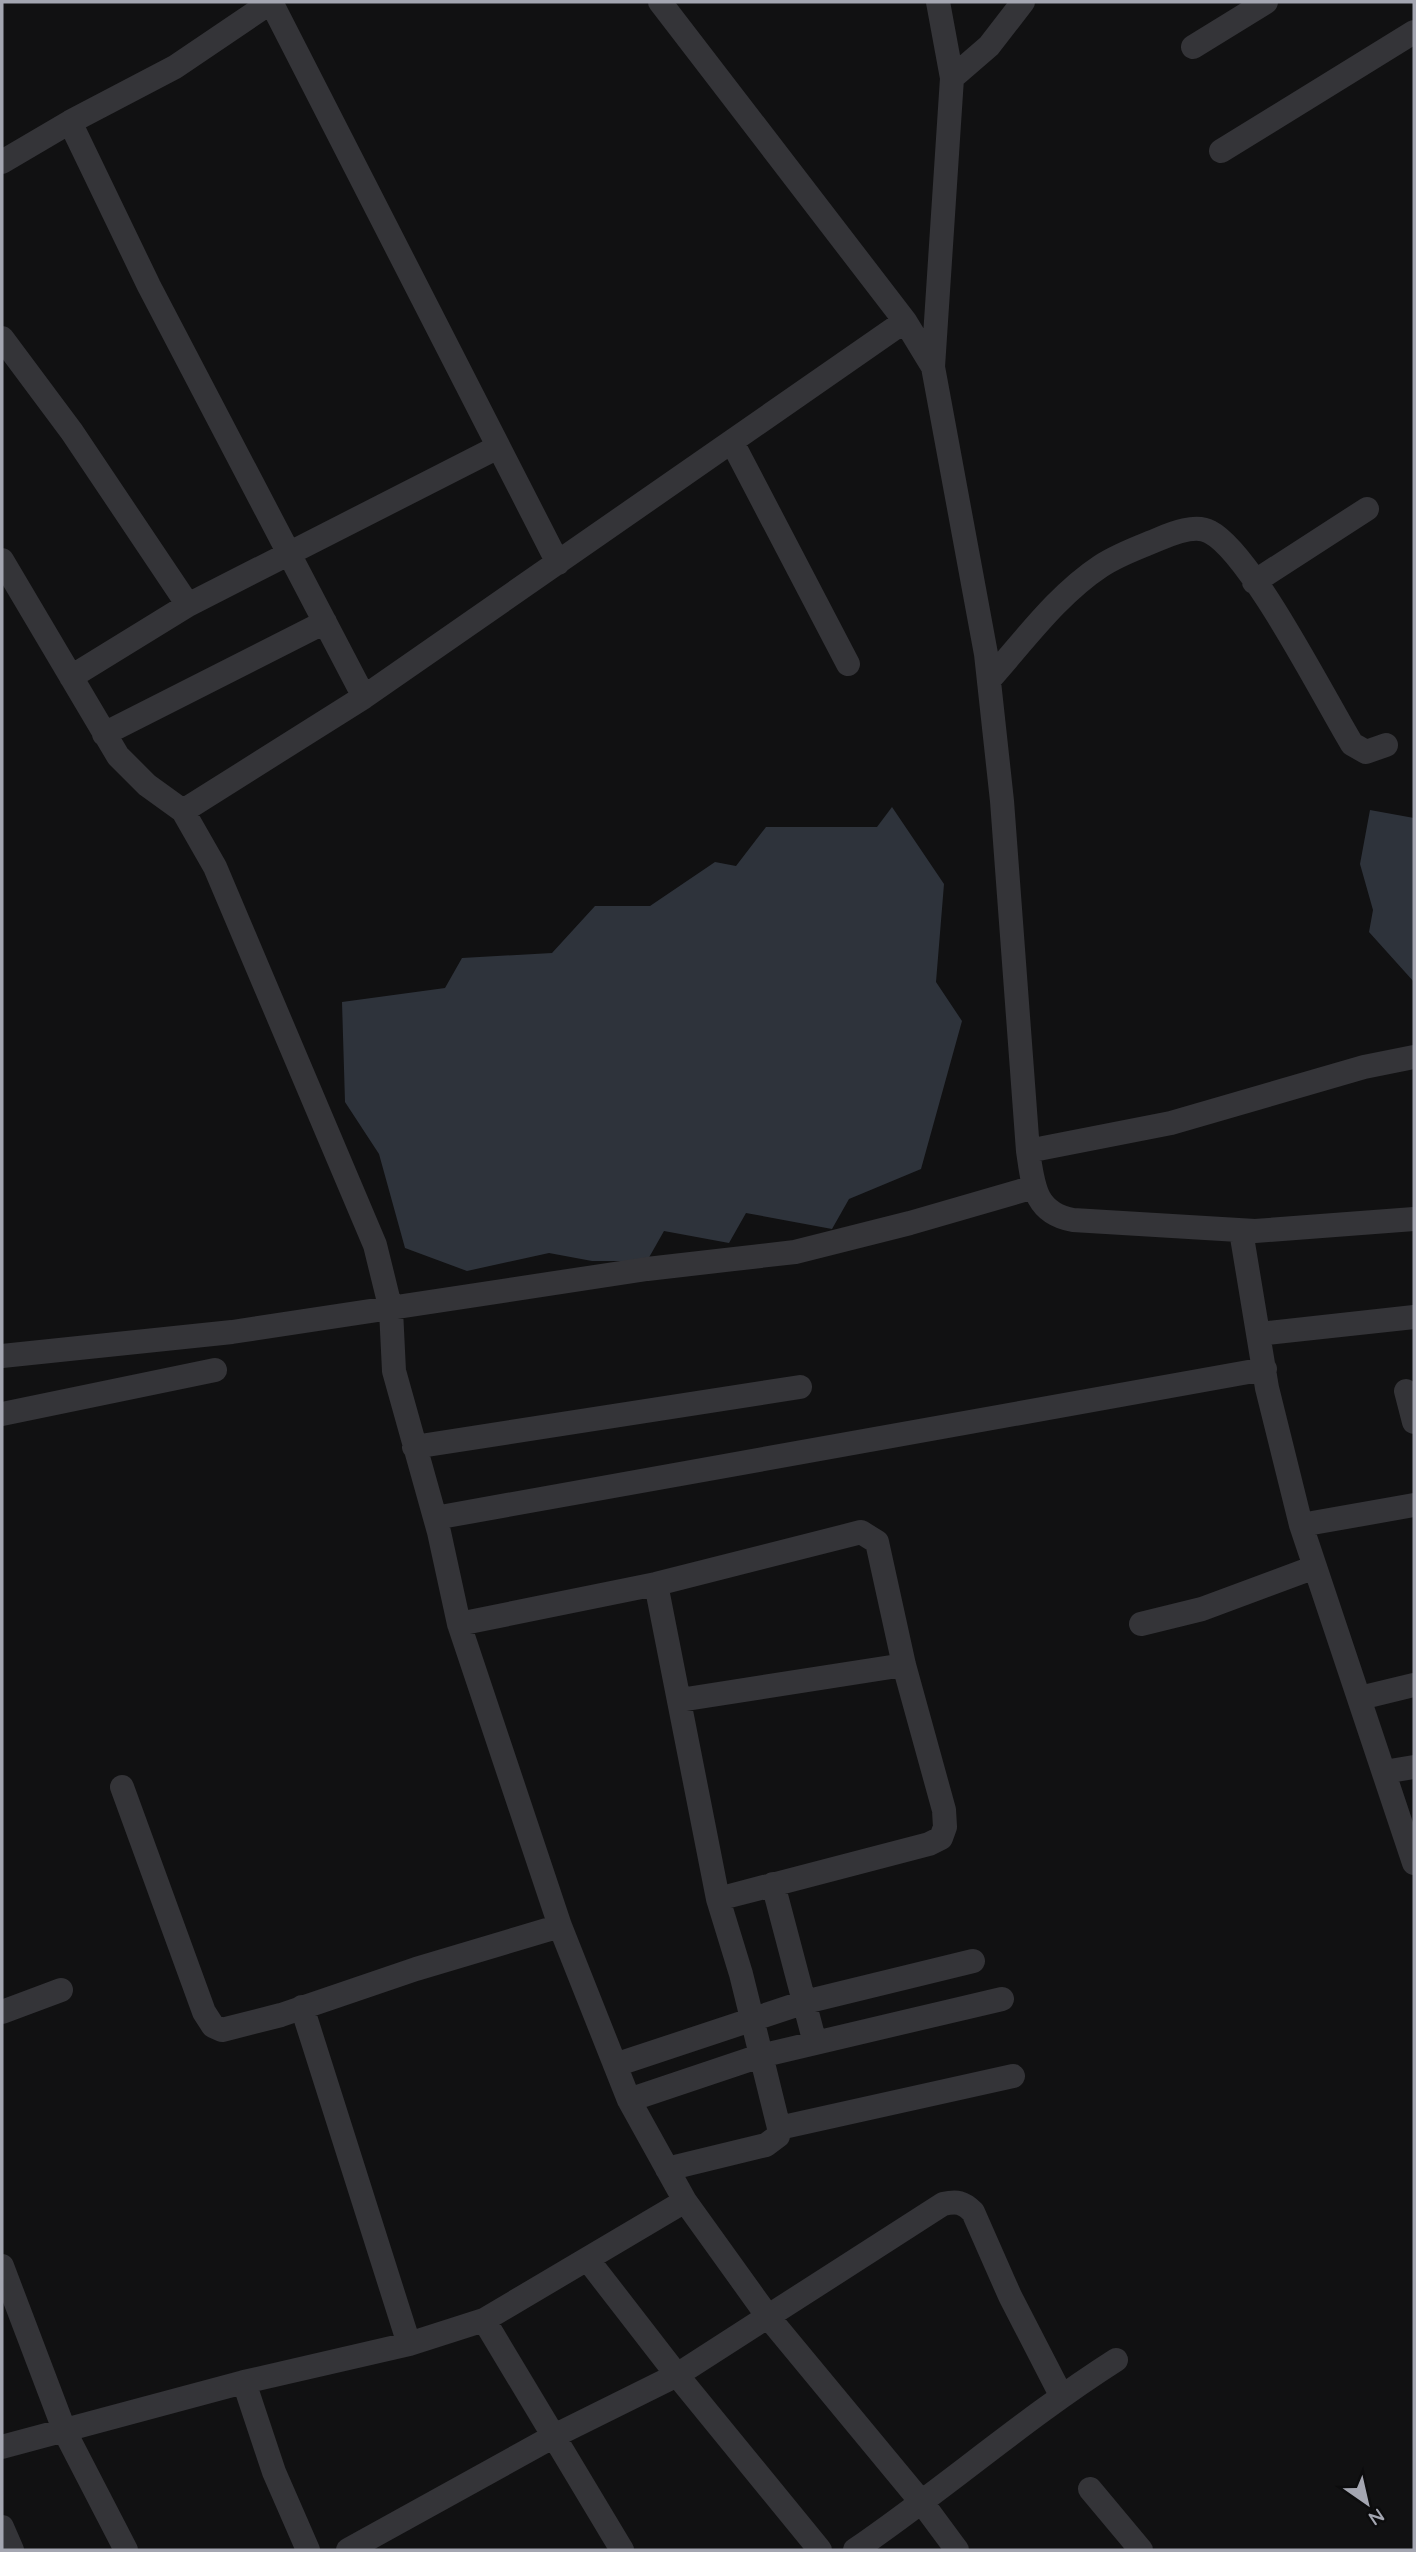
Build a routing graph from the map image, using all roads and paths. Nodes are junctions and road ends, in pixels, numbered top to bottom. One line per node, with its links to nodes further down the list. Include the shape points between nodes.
1 (271, 2): 9 (street, via 175,67); 16 (street)
2 (660, 2): 12 (street)
3 (938, 2): 8 (street)
4 (1023, 2): 8 (street, via 989,46)
5 (1266, 2): 7 (street)
6 (1414, 32): 10 (street)
7 (1193, 47)
8 (952, 78): 14 (street)
9 (70, 122): 11 (street); 18 (street, via 149,286)
10 (1221, 150)
11 (2, 161)
12 (905, 321): 14 (street); 15 (street)
13 (2, 338): 22 (street, via 72,432)
14 (933, 367): 26 (street)
15 (732, 442): 20 (street); 24 (street)
16 (498, 447): 18 (street); 20 (street)
17 (1367, 509): 21 (street)
18 (290, 554): 22 (street); 23 (street)
19 (2, 559): 25 (street)
20 (558, 563): 27 (street)
21 (1254, 582): 26 (street, via 1232,551 1208,530 1167,535 1080,581); 29 (street, via 1352,744 1366,752)
22 (188, 605): 25 (street)
23 (325, 622): 27 (street); 28 (street)
24 (848, 664)
25 (71, 677): 28 (street)
26 (989, 680): 32 (street)
27 (364, 697): 30 (street)
28 (104, 734): 30 (street, via 147,785)
29 (1386, 745)
30 (183, 811): 36 (street, via 215,867 375,1245)
31 (1414, 1057): 32 (street, via 1171,1123)
32 (1028, 1150): 33 (street)
33 (1034, 1187): 35 (street, via 1055,1217); 36 (street, via 795,1252 647,1269)
34 (1414, 1219): 35 (street)
35 (1241, 1231): 38 (street)
36 (391, 1310): 39 (street); 46 (street, via 394,1371)
37 (1414, 1317): 38 (street)
38 (1259, 1335): 42 (street)
39 (2, 1356)
40 (215, 1370): 44 (street)
41 (800, 1387): 46 (street)
42 (1267, 1388): 48 (street); 49 (street)
43 (1406, 1391): 45 (street)
44 (2, 1414)
45 (1414, 1422)
46 (414, 1447): 48 (street)
47 (1414, 1505): 49 (street)
48 (437, 1525): 52 (street)
49 (1301, 1525): 50 (street)
50 (1315, 1567): 53 (street, via 1202,1609); 56 (street)
51 (656, 1584): 52 (street); 54 (street, via 862,1532 870,1535 881,1552); 57 (street)
52 (459, 1624): 64 (street)
53 (1141, 1625)
54 (904, 1665): 57 (street); 62 (street, via 944,1810 946,1827 941,1838)
55 (1414, 1685): 56 (street)
56 (1360, 1698): 59 (street)
57 (680, 1700): 63 (street)
58 (1414, 1767): 59 (street)
59 (1384, 1772): 61 (street)
60 (122, 1787): 69 (street, via 213,2026 233,2028)
61 (1414, 1863)
62 (774, 1884): 63 (street); 68 (street)
63 (718, 1899): 71 (street)
64 (560, 1926): 69 (street); 74 (street)
65 (973, 1961): 68 (street)
66 (61, 1990): 70 (street)
67 (1002, 1999): 72 (street)
68 (805, 2003): 71 (street); 72 (street)
69 (302, 2007): 83 (street)
70 (2, 2012)
71 (751, 2018): 73 (street); 74 (street)
72 (815, 2043): 73 (street)
73 (760, 2056): 76 (street); 77 (street)
74 (615, 2065): 76 (street)
75 (1013, 2076): 77 (street)
76 (629, 2101): 78 (street)
77 (779, 2128): 78 (street, via 778,2136 766,2145)
78 (676, 2185): 79 (street); 81 (street)
79 (589, 2260): 82 (street); 85 (street)
80 (2, 2266): 88 (street)
81 (769, 2318): 85 (street); 87 (street, via 943,2204 964,2203 973,2212); 92 (street)
82 (484, 2320): 83 (street); 89 (street)
83 (409, 2344): 86 (street)
84 (1116, 2360): 87 (street)
85 (677, 2375): 89 (street); 99 (street)
86 (244, 2382): 88 (street); 96 (street, via 274,2472)
87 (1061, 2395): 92 (street)
88 (65, 2432): 90 (street); 95 (street)
89 (556, 2435): 97 (street); 98 (street)
90 (2, 2447)
91 (1090, 2489): 102 (street)
92 (923, 2504): 100 (street); 101 (street)
93 (2, 2527): 94 (street)
94 (12, 2550)
95 (127, 2550)
96 (308, 2550)
97 (348, 2550)
98 (622, 2550)
99 (820, 2550)
100 (855, 2550)
101 (957, 2550)
102 (1141, 2550)

